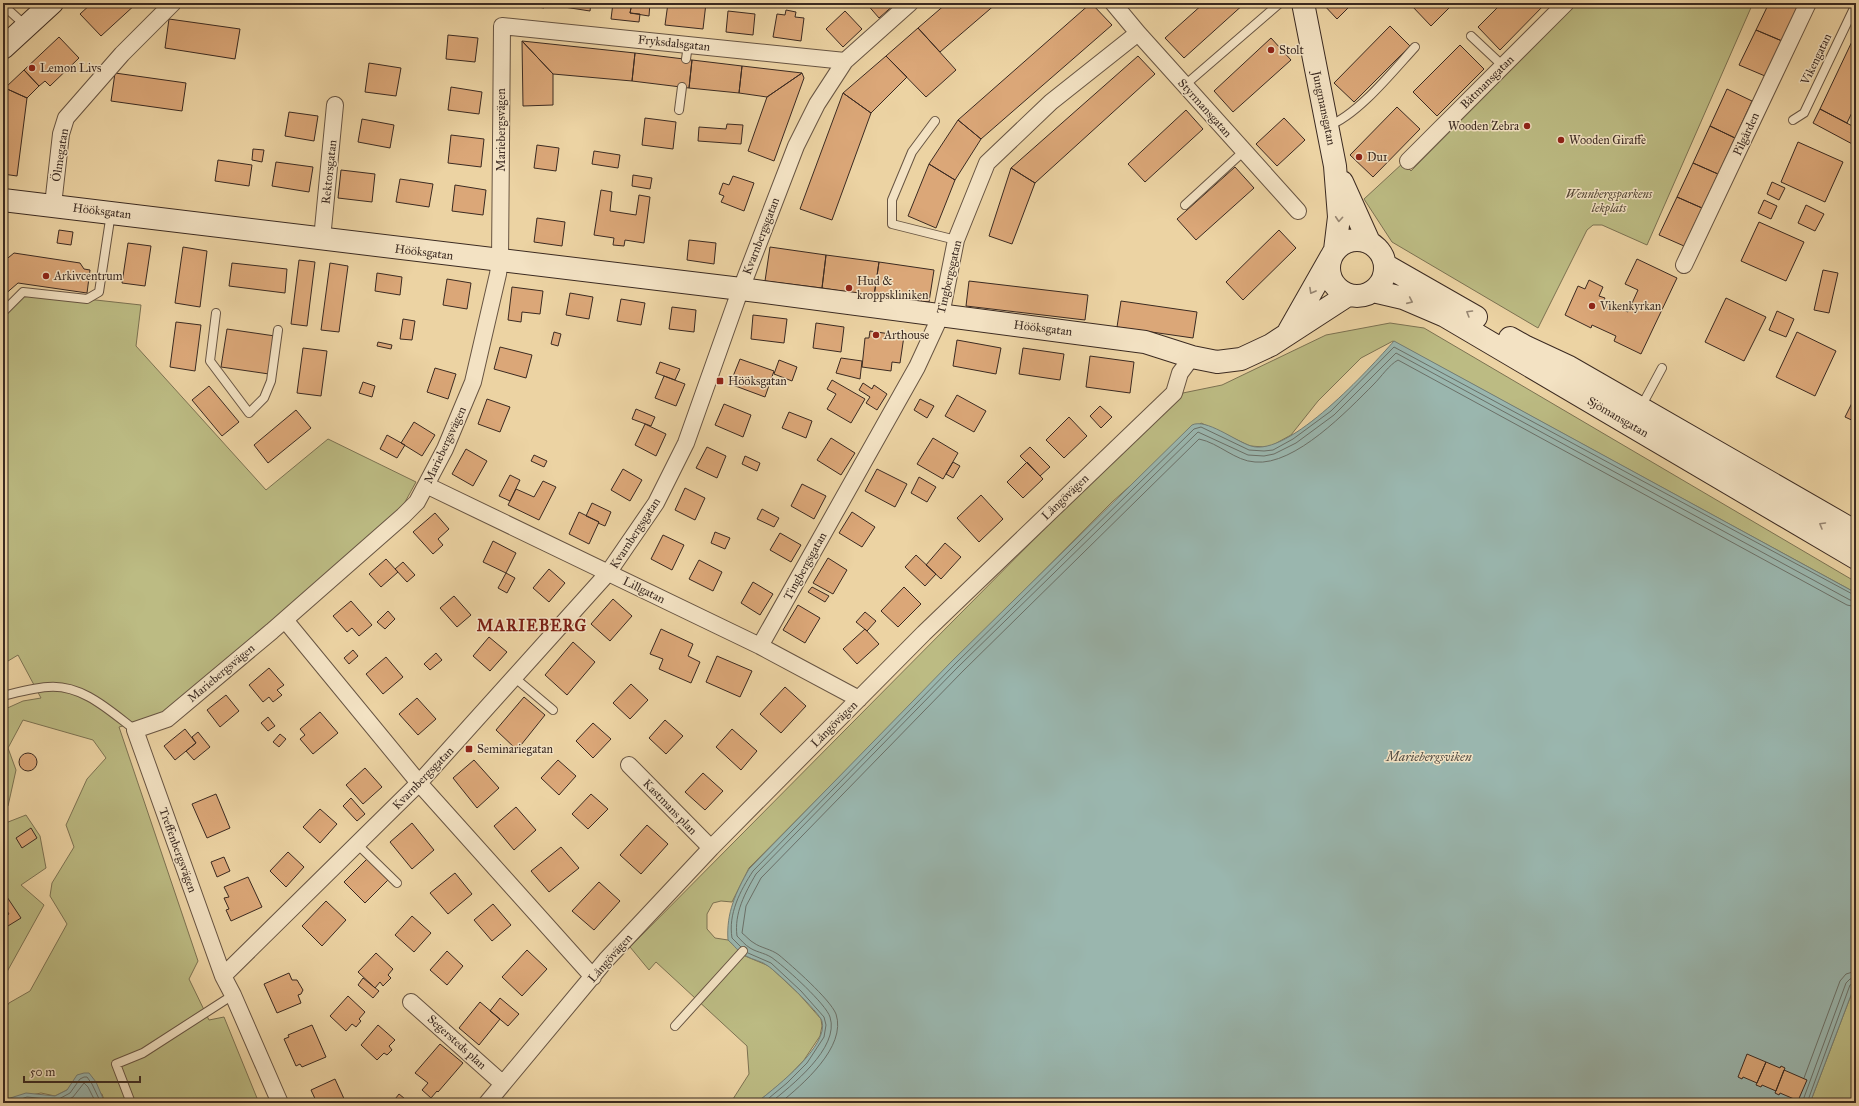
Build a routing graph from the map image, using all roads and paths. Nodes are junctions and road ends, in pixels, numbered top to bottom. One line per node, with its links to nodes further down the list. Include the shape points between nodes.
1 (52, 3): 11 (street)
2 (173, 3): 30 (street, Ölmegatan, via 122,54 66,118 61,134)
3 (910, 3): 17 (street, Kvarnbergsgatan)
4 (1113, 3): 13 (street, Styrmansgatan)
5 (1280, 3): 19 (lane)
6 (1303, 3): 25 (street, Jungmansgatan)
7 (1566, 3): 18 (street, Båtmansgatan)
8 (1808, 3): 40 (street, Pilgården)
9 (1856, 4): 23 (lane, Vikengatan, via 1804,113)
10 (3, 5): 11 (lane)
11 (26, 26): 15 (street)
12 (502, 26): 17 (street, Fryksdalsgatan, via 687,52); 38 (street, Mariebergsvägen)
13 (1138, 33): 19 (street, Styrmansgatan); 35 (street, Tingbergsgatan, via 1051,102 987,163)
14 (1471, 36): 18 (lane)
15 (3, 48)
16 (1415, 48): 25 (lane, via 1356,107 1337,123)
17 (846, 61): 41 (street, Kvarnbergsgatan, via 818,104 796,146)
18 (1503, 66): 27 (street, Båtmansgatan)
19 (1185, 85): 26 (street, Styrmansgatan)
20 (682, 87): 22 (lane)
21 (335, 105): 34 (street, Rektorsgatan)
22 (679, 110)
23 (1793, 120)
24 (935, 121): 35 (lane, via 912,152 897,186 892,200 892,224)
25 (1328, 126): 28 (street, Jungmansgatan)
26 (1244, 151): 31 (lane); 32 (street, Styrmansgatan)
27 (1408, 161)
28 (1335, 166): 36 (street, Jungmansgatan); 37 (street, Jungmansgatan, one-way to 37, via 1339,217)
29 (3, 200): 30 (street, Hööksgatan)
30 (53, 205): 33 (street, Hööksgatan)
31 (1185, 205)
32 (1298, 211)
33 (111, 213): 34 (street, Hööksgatan); 44 (lane, via 99,292 87,299 23,292)
34 (322, 239): 38 (street, Hööksgatan)
35 (956, 240): 46 (street, Tingbergsgatan)
36 (1369, 242): 37 (street, via 1347,241); 39 (street, via 1380,252)
37 (1333, 253): 43 (street, via 1329,273 1332,282); 48 (street, Hööksgatan, one-way to 48)
38 (500, 261): 41 (street, Hööksgatan); 54 (street, Mariebergsvägen, via 473,382 445,449)
39 (1386, 265): 42 (street, via 1383,280); 49 (street, Sjömansgatan, one-way to 39)
40 (1684, 265)
41 (741, 290): 46 (street, Hööksgatan); 59 (street, Kvarnbergsgatan, via 686,443 656,503)
42 (1373, 292): 43 (street, via 1359,296); 58 (street, Sjömansgatan, one-way to 58, via 1403,298 1445,316)
43 (1348, 295): 48 (street, Hööksgatan)
44 (3, 312)
45 (216, 313): 47 (lane, via 210,361 249,413 264,398 271,381)
46 (941, 315): 50 (street, Hööksgatan, via 1145,342); 61 (street, Tingbergsgatan, via 917,367)
47 (278, 330)
48 (1288, 333): 50 (street, Hööksgatan, via 1271,345 1241,359 1217,362)
49 (1526, 347): 52 (lane, Sjömansgatan); 53 (street, Sjömansgatan, via 1569,367)
50 (1192, 357): 64 (street, Långövägen, via 1180,373 1174,393 924,633)
51 (1662, 368): 53 (lane)
52 (1560, 372)
53 (1641, 407): 56 (street, Sjömansgatan)
54 (426, 486): 59 (street, Lillgatan); 60 (street, Mariebergsvägen, via 417,502 403,516)
55 (1815, 521): 57 (lane, one-way to 55)
56 (1856, 532)
57 (1856, 545)
58 (1856, 558)
59 (608, 573): 61 (street, Lillgatan); 62 (street, Kvarnbergsgatan)
60 (285, 620): 66 (street, Mariebergsvägen, via 167,719); 68 (street)
61 (760, 646): 64 (street, Lillgatan)
62 (515, 678): 65 (lane); 68 (street, Kvarnbergsgatan)
63 (3, 696): 66 (lane, via 50,686 71,690 94,699)
64 (859, 699): 70 (street, Långövägen)
65 (553, 710)
66 (135, 730): 73 (street, Treffenbergsvägen)
67 (630, 765): 70 (street, Kastmans plan)
68 (419, 783): 69 (street, Kvarnbergsgatan); 74 (street)
69 (357, 844): 71 (lane); 73 (street, Kvarnbergsgatan)
70 (711, 848): 74 (street, Långövägen)
71 (397, 883)
72 (743, 951): 77 (lane)
73 (223, 976): 75 (street, Treffenbergsvägen)
74 (593, 977): 78 (street, Långövägen)
75 (233, 995): 79 (lane, via 143,1053 116,1064); 80 (street, Treffenbergsvägen)
76 (411, 1002): 78 (street, Segersteds plan)
77 (676, 1026)
78 (502, 1083): 81 (street, Långövägen)
79 (132, 1103)
80 (280, 1103)
81 (487, 1103)

